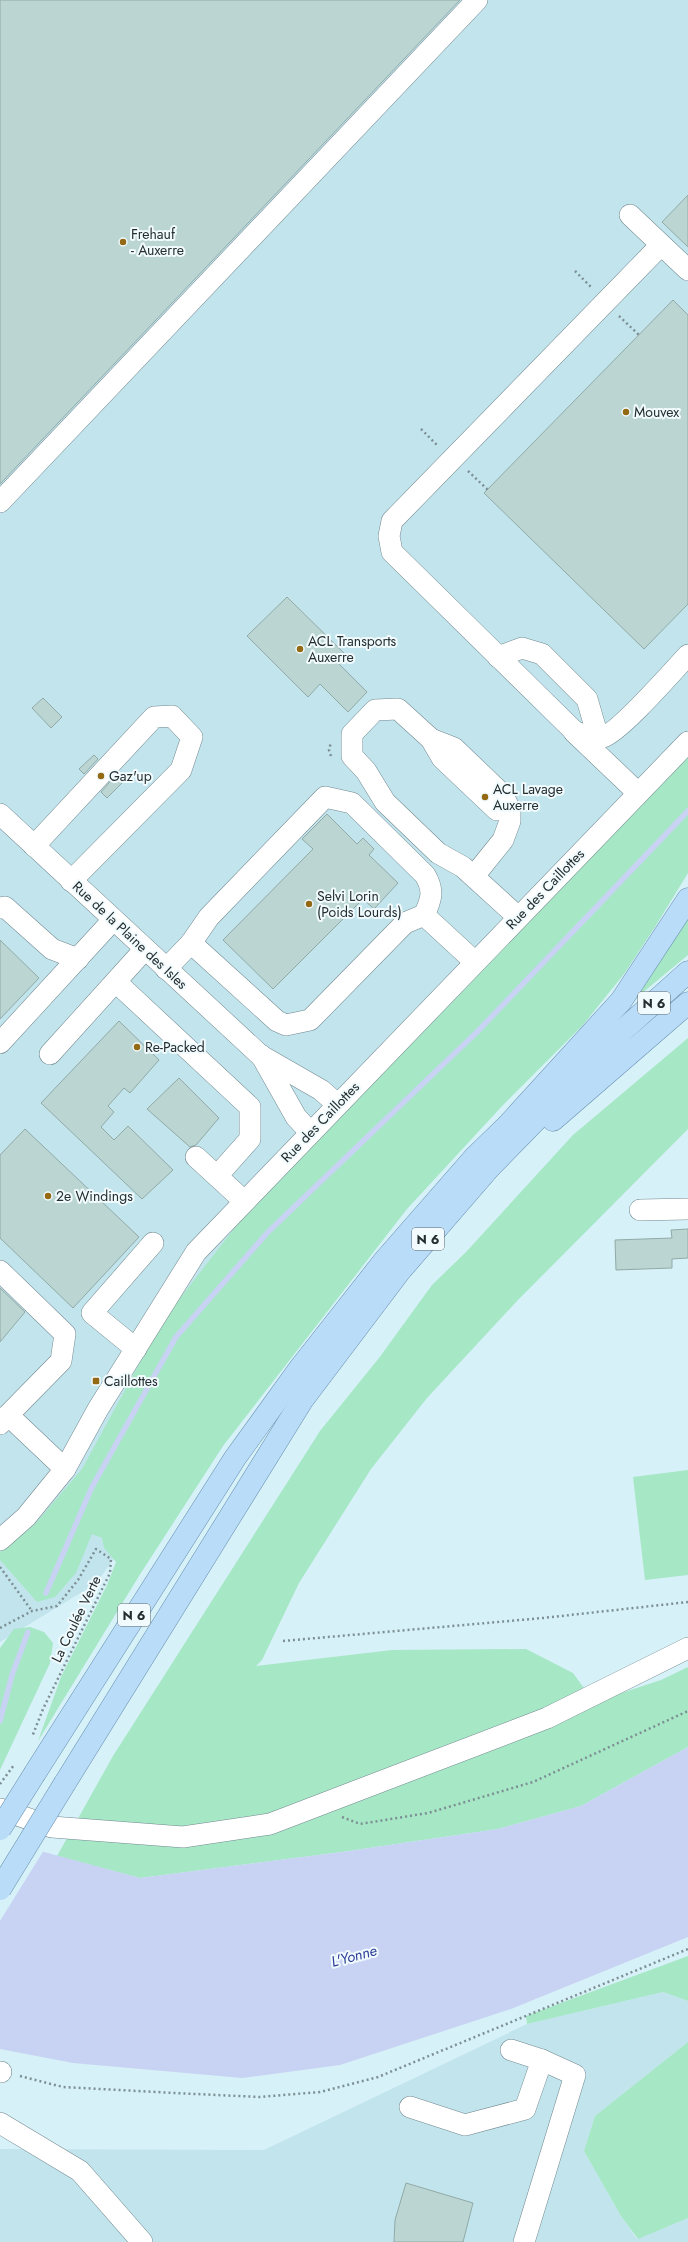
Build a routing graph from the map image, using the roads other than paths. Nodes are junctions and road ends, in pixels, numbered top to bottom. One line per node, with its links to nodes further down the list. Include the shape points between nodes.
1 (477, 0): 5 (street)
2 (630, 215): 3 (street)
3 (661, 245): 4 (street); 7 (street, via 392,520 389,536 392,552)
4 (688, 270)
5 (0, 502)
6 (688, 655): 9 (street, via 620,726 604,737)
7 (498, 657): 8 (street); 9 (street, via 522,648 542,654 587,699)
8 (574, 731): 9 (street, via 588,738); 11 (street)
9 (598, 737)
10 (688, 742): 11 (street, Rue des Caillottes)
11 (638, 793): 19 (street, Rue des Caillottes)
12 (0, 814): 13 (street, Rue de la Plaine des Isles)
13 (34, 846): 15 (street, Rue de la Plaine des Isles); 15 (street, via 154,717 172,716 192,737 181,770)
14 (468, 872): 14 (street, via 438,853 385,802 366,771 352,756 352,734 375,710 398,709 431,739 454,748 503,795 510,810 510,821 503,840); 19 (street)
15 (71, 881): 20 (street, Rue de la Plaine des Isles)
16 (688, 899): 34 (main road, via 621,1001)
17 (0, 908): 23 (street, via 5,907 52,949)
18 (424, 915): 21 (street, via 405,923 310,1020 299,1024 286,1025 277,1021); 21 (street, via 429,905 432,886 425,875 352,803 325,797 209,917); 24 (street)
19 (518, 917): 24 (street, Rue des Caillottes)
20 (113, 920): 22 (street, Rue de la Plaine des Isles); 23 (street)
21 (191, 942): 25 (street)
22 (145, 950): 25 (street, Rue de la Plaine des Isles); 27 (street)
23 (78, 959): 30 (street)
24 (475, 962): 33 (street, Rue des Caillottes)
25 (166, 969): 32 (street, Rue de la Plaine des Isles)
26 (688, 972): 29 (main road, N 6)
27 (116, 982): 31 (street); 37 (street, via 250,1107 250,1139)
28 (688, 1003): 45 (main road, via 531,1140 408,1279)
29 (621, 1033): 34 (main road, N 6); 45 (main road, N 6, via 508,1148 399,1272 303,1399)
30 (0, 1043)
31 (50, 1054)
32 (260, 1055): 33 (street, Rue de la Plaine des Isles, via 321,1090); 35 (street, Rue de la Plaine des Isles, via 296,1117)
33 (337, 1104): 35 (street, Rue des Caillottes)
34 (507, 1126): 50 (main road, N 6, bridge, via 474,1158 384,1261 300,1368 236,1458)
35 (310, 1132): 38 (street, Rue des Caillottes)
36 (196, 1157): 37 (street)
37 (217, 1176): 38 (street)
38 (244, 1201): 43 (street, Rue des Caillottes, via 196,1252)
39 (688, 1209): 40 (street)
40 (640, 1210)
41 (153, 1243): 43 (street, via 92,1313)
42 (0, 1271): 44 (street, via 65,1334 61,1361)
43 (136, 1349): 46 (street, Rue des Caillottes, via 98,1409)
44 (4, 1419): 46 (street)
45 (260, 1466): 51 (main road, N 6, bridge)
46 (66, 1469): 47 (street, Rue des Caillottes, via 26,1517)
47 (0, 1540)
48 (688, 1648): 49 (street, via 547,1718 270,1824 183,1838 52,1827)
49 (0, 1809)
50 (0, 1829)
51 (0, 1889)
52 (511, 2050): 53 (street)
53 (542, 2060): 54 (street, via 526,2108 465,2125); 57 (street, via 575,2076)
54 (410, 2107)
55 (0, 2123): 56 (street, via 80,2171)
56 (142, 2242)
57 (524, 2242)

